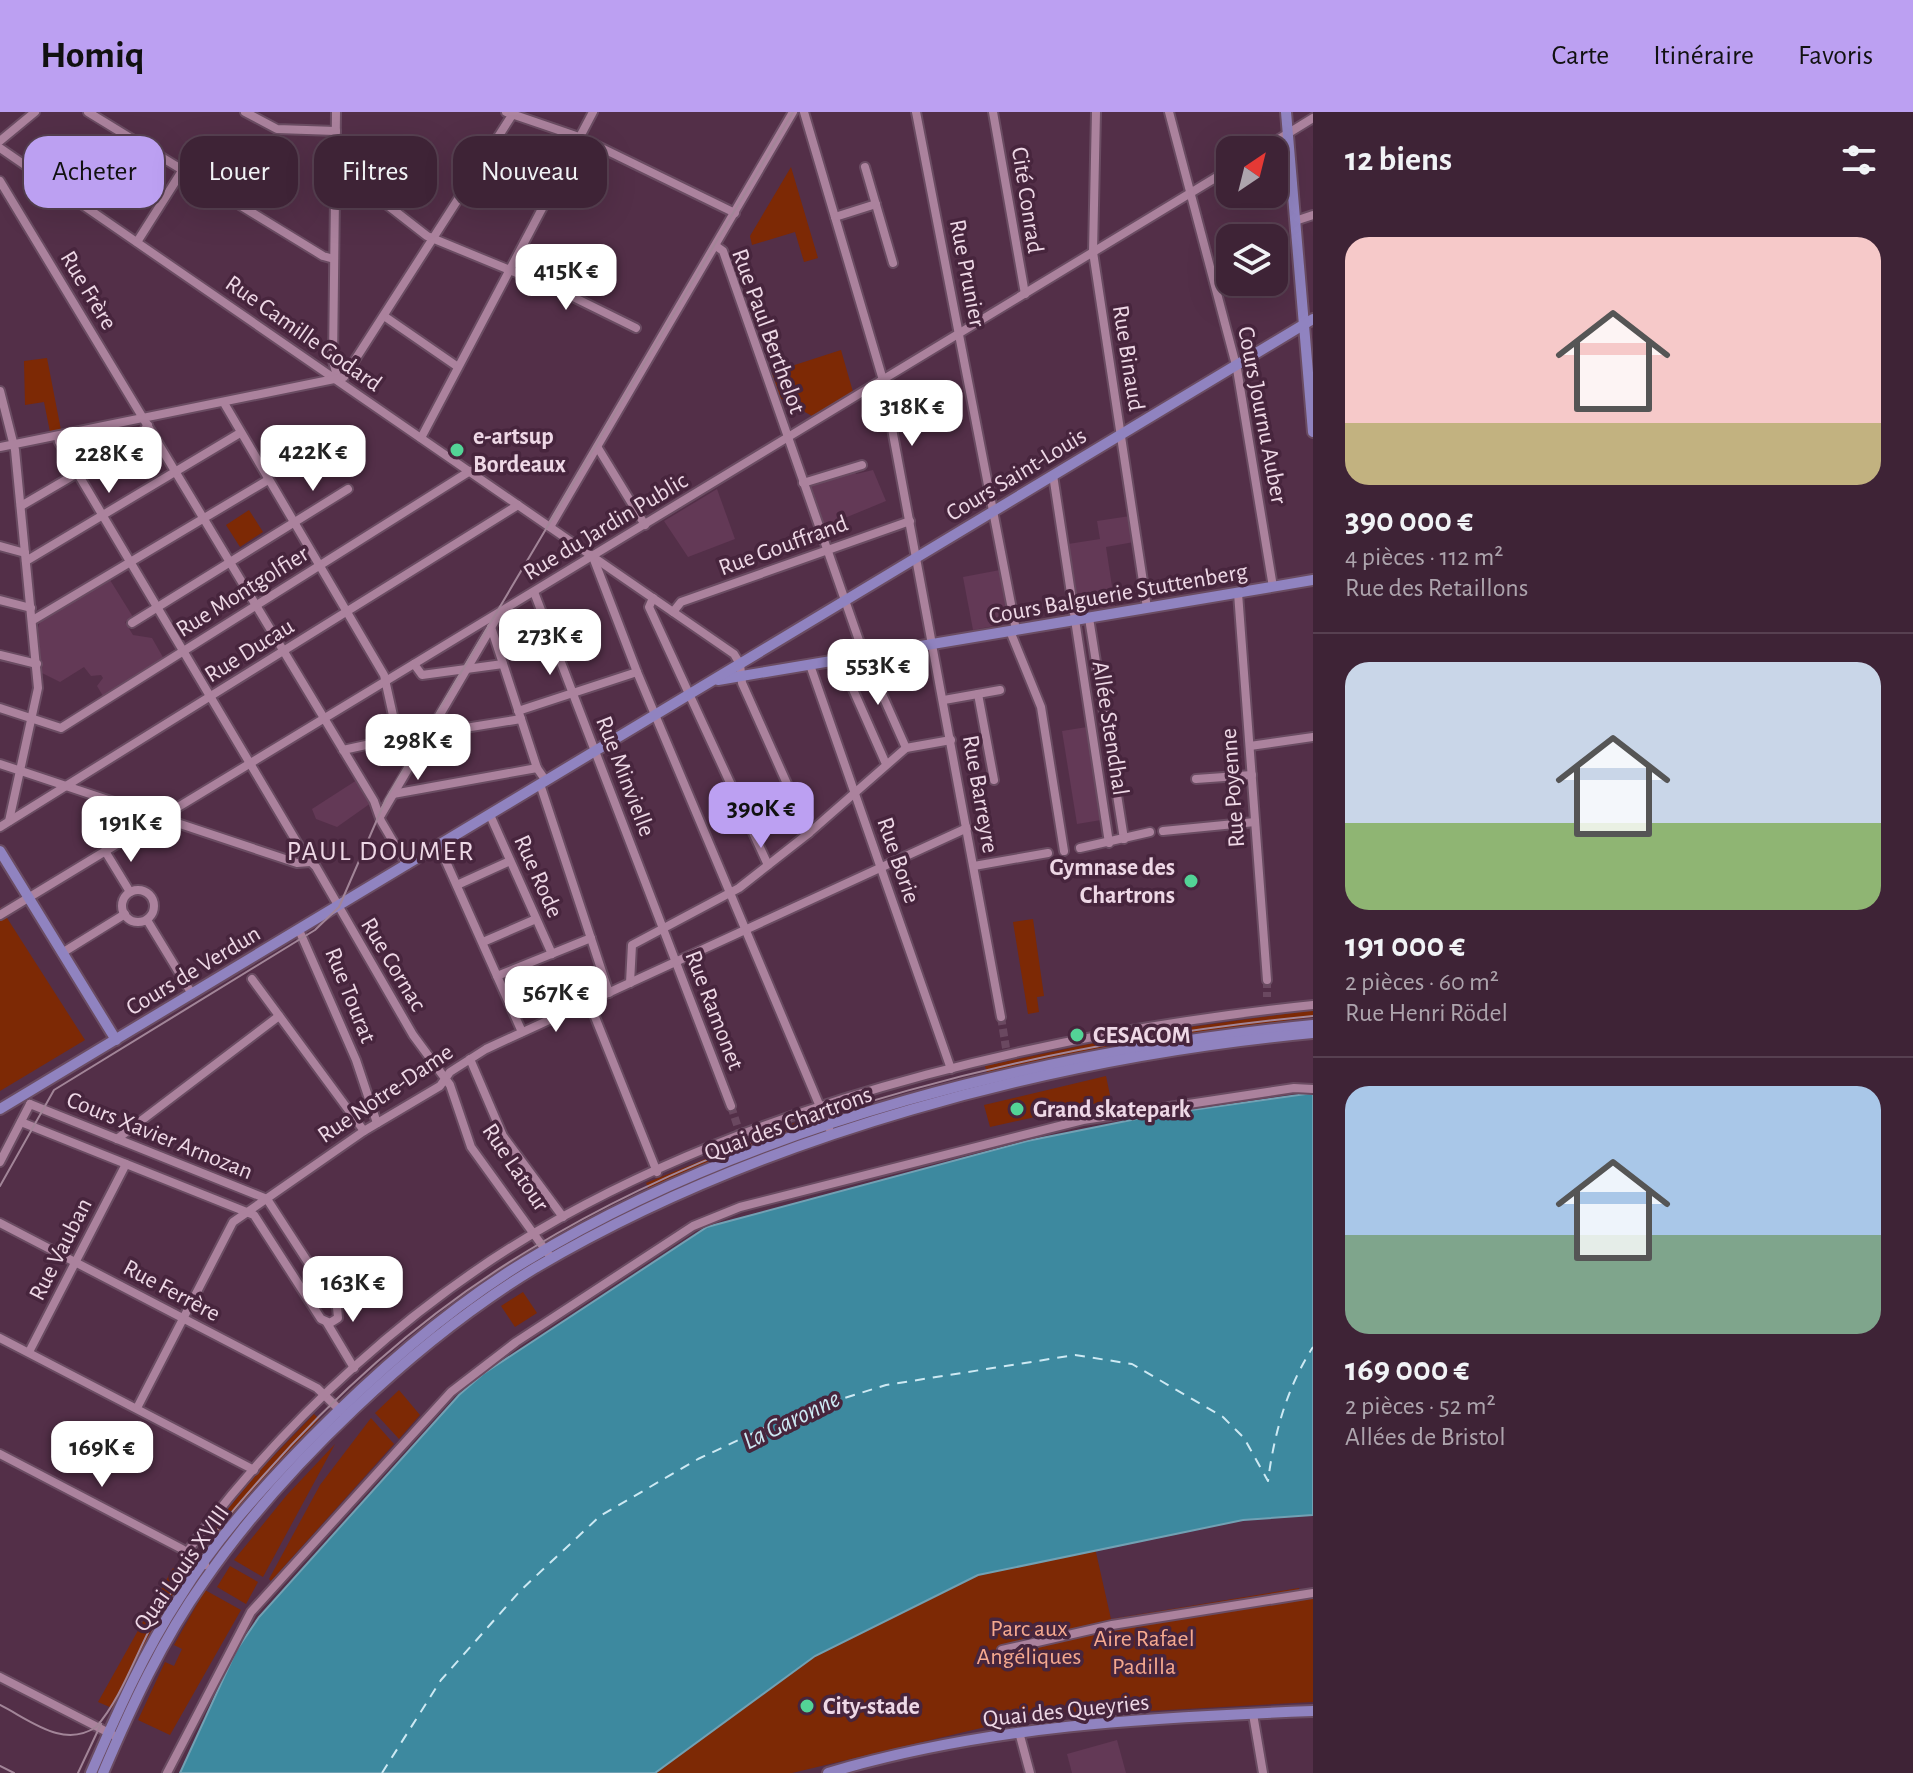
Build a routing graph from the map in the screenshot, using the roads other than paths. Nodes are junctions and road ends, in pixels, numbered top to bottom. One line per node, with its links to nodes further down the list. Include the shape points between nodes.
1 (35, 112): 21 (street)
2 (88, 112): 25 (street)
3 (245, 112): 15 (street, via 277,129)
4 (336, 112): 15 (street)
5 (593, 112): 19 (street)
6 (793, 112): 35 (street)
7 (804, 112): 37 (street, Rue Barreyre)
8 (916, 112): 50 (street, Rue Prunier)
9 (993, 112): 46 (street, Cité Conrad)
10 (1096, 112): 42 (street, Rue Binaud)
11 (1169, 112): 29 (street, Cours Journu Auber)
12 (1286, 112): 16 (main road)
13 (511, 113): 18 (street); 39 (street)
14 (1313, 118): 16 (street)
15 (336, 131): 17 (street)
16 (1288, 133): 20 (street); 38 (main road)
17 (336, 136)
18 (576, 136)
19 (580, 136)
20 (1283, 136)
21 (0, 141)
22 (0, 148): 40 (street, Rue Camille Godard)
23 (607, 151): 35 (street)
24 (865, 167): 30 (street)
25 (180, 170)
26 (180, 174): 40 (street)
27 (1216, 178): 29 (street, Rue du Jardin Public)
28 (0, 181): 57 (street, Rue Frère)
29 (1191, 193): 42 (street, Rue du Jardin Public); 51 (street, Cours Journu Auber)
30 (876, 204): 37 (street); 44 (street)
31 (243, 208): 43 (street)
32 (335, 208): 43 (street)
33 (392, 208): 39 (street)
34 (542, 208): 45 (street)
35 (735, 213): 41 (street)
36 (1313, 215): 38 (street)
37 (835, 217): 53 (street, Rue Barreyre)
38 (1295, 221): 48 (main road)
39 (433, 239): 45 (street); 47 (street)
40 (137, 242): 54 (street, Rue Camille Godard)
41 (716, 246): 63 (street, Rue Paul Berthelot, via 723,251); 66 (street)
42 (1093, 252): 46 (street, Rue du Jardin Public); 60 (street, Rue Binaud)
43 (334, 259): 54 (street, via 333,361)
44 (893, 263)
45 (509, 270): 49 (street); 52 (street)
46 (1025, 294): 50 (street, Rue du Jardin Public)
47 (384, 316): 52 (street); 54 (street)
48 (1309, 321): 51 (main road, Cours Saint-Louis); 58 (main road)
49 (636, 328)
50 (959, 334): 53 (street, Rue du Jardin Public); 77 (street, Rue Prunier)
51 (1236, 362): 60 (main road, Cours Saint-Louis); 93 (street, Cours Journu Auber)
52 (458, 367): 62 (street)
53 (883, 380): 63 (street, Rue du Jardin Public); 80 (street, Rue Barreyre)
54 (338, 381): 56 (street); 62 (street, Rue Camille Godard)
55 (0, 391): 64 (street)
56 (224, 403): 57 (street); 59 (street)
57 (146, 422): 61 (street); 69 (street, Rue Frère); 70 (street, via 139,437)
58 (1313, 432)
59 (240, 433): 69 (street); 72 (street)
60 (1121, 434): 71 (main road, Cours Saint-Louis); 102 (street, Rue Binaud)
61 (58, 436): 64 (street); 70 (street, Rue Cornac)
62 (421, 438): 68 (street, Rue Camille Godard)
63 (787, 438): 73 (street, Rue Paul Berthelot); 82 (street, Rue du Jardin Public)
64 (13, 444): 65 (street); 76 (street)
65 (0, 447)
66 (598, 448): 82 (street); 83 (street)
67 (862, 465): 73 (street)
68 (470, 471): 75 (street, Rue Camille Godard); 91 (street, Rue Montgolfier)
69 (177, 473): 78 (street); 79 (street)
70 (78, 474): 76 (street); 78 (street, Rue Cornac)
71 (1053, 475): 77 (main road, Cours Saint-Louis); 108 (street, Allée Stendhal)
72 (268, 480): 79 (street); 81 (street)
73 (803, 483): 85 (street, Rue Paul Berthelot)
74 (348, 489): 81 (street)
75 (518, 505): 83 (street, Rue Camille Godard); 104 (street, Rue Ducau)
76 (21, 506): 87 (street)
77 (993, 511): 88 (main road, Cours Saint-Louis); 111 (street, Rue Prunier)
78 (104, 518): 87 (street); 90 (street, Rue Cornac)
79 (204, 518): 89 (street); 90 (street)
80 (910, 521): 85 (street, Rue Gouffrand); 88 (street, Rue Barreyre)
81 (294, 523): 89 (street); 91 (street)
82 (645, 525): 86 (street, Rue du Jardin Public)
83 (550, 527): 86 (street, Rue Camille Godard)
84 (0, 546): 87 (street)
85 (827, 550): 98 (street, Rue Paul Berthelot); 103 (street, Rue Gouffrand, via 681,602)
86 (593, 556): 94 (street, Rue du Jardin Public); 96 (street, Rue Camille Godard); 124 (street)
87 (26, 557): 101 (street)
88 (917, 557): 98 (main road, Cours Saint-Louis); 112 (street, Rue Barreyre)
89 (231, 562): 99 (street); 100 (street)
90 (131, 563): 100 (street, Rue Cornac); 107 (street)
91 (320, 567): 99 (street, Rue Montgolfier); 104 (street)
92 (1313, 580): 93 (main road, Cours Balguerie Stuttenberg)
93 (1273, 587): 95 (main road, Cours Balguerie Stuttenberg)
94 (534, 592): 105 (street, Rue du Jardin Public); 129 (street, Rue Minvielle)
95 (1238, 593): 102 (main road, Cours Balguerie Stuttenberg); 142 (street, Rue Poyenne)
96 (653, 598): 103 (street, Rue Camille Godard); 130 (street, via 649,607)
97 (0, 600): 101 (street)
98 (845, 601): 116 (street, Rue Paul Berthelot); 121 (main road, Cours Saint-Louis)
99 (257, 606): 113 (street, Rue Montgolfier); 114 (street)
100 (158, 607): 109 (street); 113 (street, Rue Cornac)
101 (31, 608): 107 (street)
102 (1147, 608): 106 (main road, Cours Balguerie Stuttenberg)
103 (673, 612): 121 (street, Rue Camille Godard, via 734,654)
104 (347, 613): 114 (street, Rue Ducau); 126 (street)
105 (500, 613): 110 (street); 119 (street, Rue du Jardin Public)
106 (1089, 618): 108 (main road, Cours Balguerie Stuttenberg); 168 (street, Allée Stendhal)
107 (33, 620): 118 (street)
108 (1075, 620): 111 (main road, Cours Balguerie Stuttenberg); 169 (street, Allée Stendhal)
109 (132, 623)
110 (491, 627): 120 (street); 123 (street)
111 (1013, 630): 112 (main road, Cours Balguerie Stuttenberg); 174 (street, Rue Prunier, via 1041,707)
112 (933, 644): 116 (main road, Cours Balguerie Stuttenberg); 133 (street, Rue Barreyre)
113 (184, 651): 132 (street, Rue Cornac); 138 (street, Rue Montgolfier, via 61,728)
114 (285, 652): 132 (street, Rue Ducau); 137 (street)
115 (0, 655): 118 (street)
116 (865, 656): 117 (main road, Cours Balguerie Stuttenberg); 143 (street, Rue Paul Berthelot)
117 (840, 660): 122 (main road, Cours Balguerie Stuttenberg); 148 (street)
118 (37, 664): 138 (street)
119 (414, 664): 123 (street, via 422,675); 126 (street, Rue du Jardin Public)
120 (503, 664): 123 (street); 136 (street)
121 (740, 664): 125 (street); 127 (main road, Cours Saint-Louis)
122 (810, 665): 125 (main road, Cours Balguerie Stuttenberg); 156 (street, Rue Borie)
123 (467, 669): 139 (street)
124 (637, 672): 129 (street); 135 (street)
125 (741, 677): 127 (main road, Cours Balguerie Stuttenberg); 167 (street)
126 (386, 681): 137 (street, Rue du Jardin Public); 144 (street, via 396,740)
127 (712, 681): 130 (main road, Cours Saint-Louis)
128 (1000, 690): 131 (street)
129 (573, 693): 136 (street); 145 (street, Rue Minvielle)
130 (689, 694): 135 (main road, Cours Saint-Louis); 179 (street)
131 (978, 694): 133 (street); 153 (street)
132 (211, 697): 146 (street, Rue Cornac); 155 (street, Rue Ducau)
133 (944, 700): 141 (street, Rue Barreyre)
134 (0, 708): 138 (street, Rue Montgolfier)
135 (655, 714): 145 (main road, Cours Saint-Louis); 184 (street)
136 (520, 715): 139 (street); 149 (street)
137 (325, 718): 144 (street); 146 (street, Rue du Jardin Public)
138 (32, 719): 150 (street)
139 (428, 734): 157 (street)
140 (1313, 737): 142 (street)
141 (951, 740): 143 (street); 164 (street, Rue Barreyre)
142 (1250, 746): 151 (street, Rue Poyenne)
143 (906, 748): 148 (street)
144 (343, 750): 158 (street)
145 (595, 751): 154 (main road, Cours de Verdun); 191 (street, Rue Minvielle)
146 (250, 763): 160 (street, Rue du Jardin Public); 177 (street, Rue Cornac)
147 (0, 764): 150 (street)
148 (886, 764): 156 (street)
149 (537, 768): 154 (street); 157 (street)
150 (20, 771): 155 (street); 161 (street)
151 (1252, 775): 152 (street); 162 (street, Rue Poyenne)
152 (1196, 779)
153 (994, 780)
154 (543, 782): 159 (main road, Cours de Verdun); 194 (street)
155 (66, 786): 160 (street); 161 (street, Rue Ducau)
156 (855, 792): 167 (street); 181 (street, Rue Borie)
157 (393, 794): 158 (street)
158 (381, 815): 178 (street)
159 (490, 815): 170 (main road, Cours de Verdun); 176 (street, Rue Rode)
160 (161, 817): 173 (street, Rue du Jardin Public); 177 (street, via 297,863)
161 (9, 821): 163 (street, Rue Ducau)
162 (1255, 822): 165 (street); 201 (street, Rue Poyenne)
163 (0, 827)
164 (967, 828): 180 (street, Rue Barreyre); 181 (street, Rue Notre-Dame)
165 (1163, 831)
166 (1150, 832): 168 (street)
167 (809, 833): 179 (street)
168 (1124, 839): 169 (street)
169 (1109, 843): 171 (street)
170 (439, 846): 178 (main road, Cours de Verdun); 182 (street)
171 (1080, 848)
172 (0, 851): 185 (main road)
173 (105, 851): 183 (street); 185 (street, Rue du Jardin Public)
174 (1064, 851)
175 (1048, 853): 180 (street)
176 (510, 861): 182 (street); 189 (street, Rue Rode)
177 (310, 862): 186 (street, Rue Cornac)
178 (407, 865): 186 (main road, Cours de Verdun)
179 (768, 865): 184 (street)
180 (974, 866): 210 (street, Rue Barreyre)
181 (881, 868): 193 (street, Rue Notre-Dame); 218 (street, Rue Borie)
182 (457, 885): 195 (street)
183 (130, 892): 187 (street, via 122,905); 190 (street, via 145,891 152,898 153,912)
184 (731, 892): 191 (street); 193 (street)
185 (28, 898): 188 (street, Rue du Jardin Public); 196 (main road)
186 (339, 906): 192 (main road, Cours de Verdun); 219 (street, Rue Cornac)
187 (125, 914): 190 (street, via 137,922); 196 (street)
188 (0, 915)
189 (536, 919): 195 (street); 197 (street, Rue Rode)
190 (147, 920): 204 (street)
191 (662, 929): 198 (street, Rue Ramonet); 202 (street, via 632,945)
192 (299, 930): 204 (main road, Cours de Verdun); 226 (street, Rue Tourat, via 356,1060)
193 (747, 930): 198 (street, Rue Notre-Dame); 223 (street)
194 (591, 938): 197 (street); 203 (street)
195 (483, 942): 199 (street)
196 (62, 953): 215 (main road)
197 (552, 954): 199 (street)
198 (676, 963): 202 (street, Rue Notre-Dame); 222 (street, Rue Ramonet)
199 (497, 976): 213 (street)
200 (252, 979): 209 (street)
201 (1267, 980)
202 (630, 983): 203 (street, Rue Notre-Dame)
203 (609, 993): 206 (street, Rue Notre-Dame)
204 (192, 994): 215 (main road, Cours de Verdun)
205 (1267, 997): 208 (street)
206 (589, 1002): 213 (street, Rue Notre-Dame); 232 (street)
207 (1313, 1005): 208 (street, Quai des Chartrons)
208 (1267, 1010): 212 (street, Quai des Chartrons)
209 (279, 1016): 227 (street); 229 (street)
210 (1001, 1017)
211 (1313, 1025): 216 (main road, Quai des Chartrons)
212 (1143, 1028): 216 (street); 218 (street, Quai des Chartrons, via 1007,1051)
213 (522, 1032): 217 (street, Rue Notre-Dame)
214 (1313, 1033): 216 (main road, Quai des Chartrons)
215 (116, 1040): 221 (main road, Cours de Verdun)
216 (1146, 1052): 228 (main road, Quai des Chartrons)
217 (470, 1059): 219 (street, Rue Notre-Dame); 235 (street, via 503,1136)
218 (951, 1069): 223 (street, Quai des Chartrons)
219 (445, 1080): 226 (street, Rue Notre-Dame); 237 (street, Rue Latour, via 471,1147)
220 (1313, 1089): 264 (street, via 1083,1120 740,1207 693,1226 516,1342 451,1392 251,1612)
221 (27, 1100): 224 (main road, Cours de Verdun); 225 (street); 229 (street, Cours Xavier Arnozan)
222 (731, 1106)
223 (822, 1107): 228 (street); 232 (street, Quai des Chartrons)
224 (0, 1109)
225 (21, 1122): 230 (street); 231 (street, Cours Xavier Arnozan)
226 (377, 1123): 227 (street, Rue Notre-Dame)
227 (364, 1131): 233 (street, Rue Notre-Dame)
228 (830, 1131): 238 (main road, Quai des Chartrons)
229 (117, 1139): 233 (street, Cours Xavier Arnozan)
230 (0, 1162)
231 (126, 1164): 234 (street, Cours Xavier Arnozan); 239 (street, Rue Vauban)
232 (657, 1172): 235 (street, Quai des Chartrons)
233 (267, 1199): 234 (street, Rue Notre-Dame); 243 (street, Cours Xavier Arnozan, via 337,1307 338,1318)
234 (247, 1212): 242 (street, Rue Notre-Dame, via 233,1222); 243 (street, Cours Xavier Arnozan)
235 (563, 1217): 237 (street, Quai des Chartrons)
236 (0, 1223): 239 (street, Rue Ferrère)
237 (535, 1233): 238 (street, Rue Latour); 240 (street, Quai des Chartrons)
238 (549, 1255): 241 (main road, Quai des Chartrons)
239 (75, 1262): 242 (street, Rue Ferrère); 245 (street, Rue Vauban)
240 (462, 1281): 241 (street); 246 (street, Quai des Chartrons)
241 (477, 1302): 249 (main road, Quai des Chartrons, via 385,1368)
242 (183, 1318): 247 (street, Rue Ferrère); 248 (street, Rue Notre-Dame)
243 (327, 1323): 246 (street, Cours Xavier Arnozan)
244 (0, 1338): 245 (street)
245 (29, 1352): 248 (street)
246 (354, 1368): 247 (street, Quai des Chartrons)
247 (325, 1395): 249 (street, Rue Ferrère); 251 (street, Quai Louis XVIII)
248 (137, 1408): 251 (street)
249 (344, 1413): 253 (main road, Quai Louis XVIII)
250 (0, 1454): 252 (street)
251 (254, 1470): 252 (street, Quai Louis XVIII)
252 (187, 1552): 253 (street)
253 (207, 1566): 260 (main road, Quai Louis XVIII)
254 (1313, 1593): 255 (street, via 1112,1625)
255 (1002, 1650)
256 (0, 1677): 260 (street)
257 (1313, 1711): 258 (main road, Quai des Queyries)
258 (1253, 1714): 259 (main road, Quai des Queyries); 267 (street)
259 (1019, 1732): 261 (main road, Quai des Queyries); 266 (street)
260 (114, 1736): 262 (main road, Quai Louis XVIII); 263 (main road, Quai Louis XVIII)
261 (863, 1768): 265 (main road, Quai des Queyries)
262 (91, 1773)
263 (103, 1773)
264 (167, 1773)
265 (828, 1773)
266 (1030, 1773)
267 (1263, 1773)

